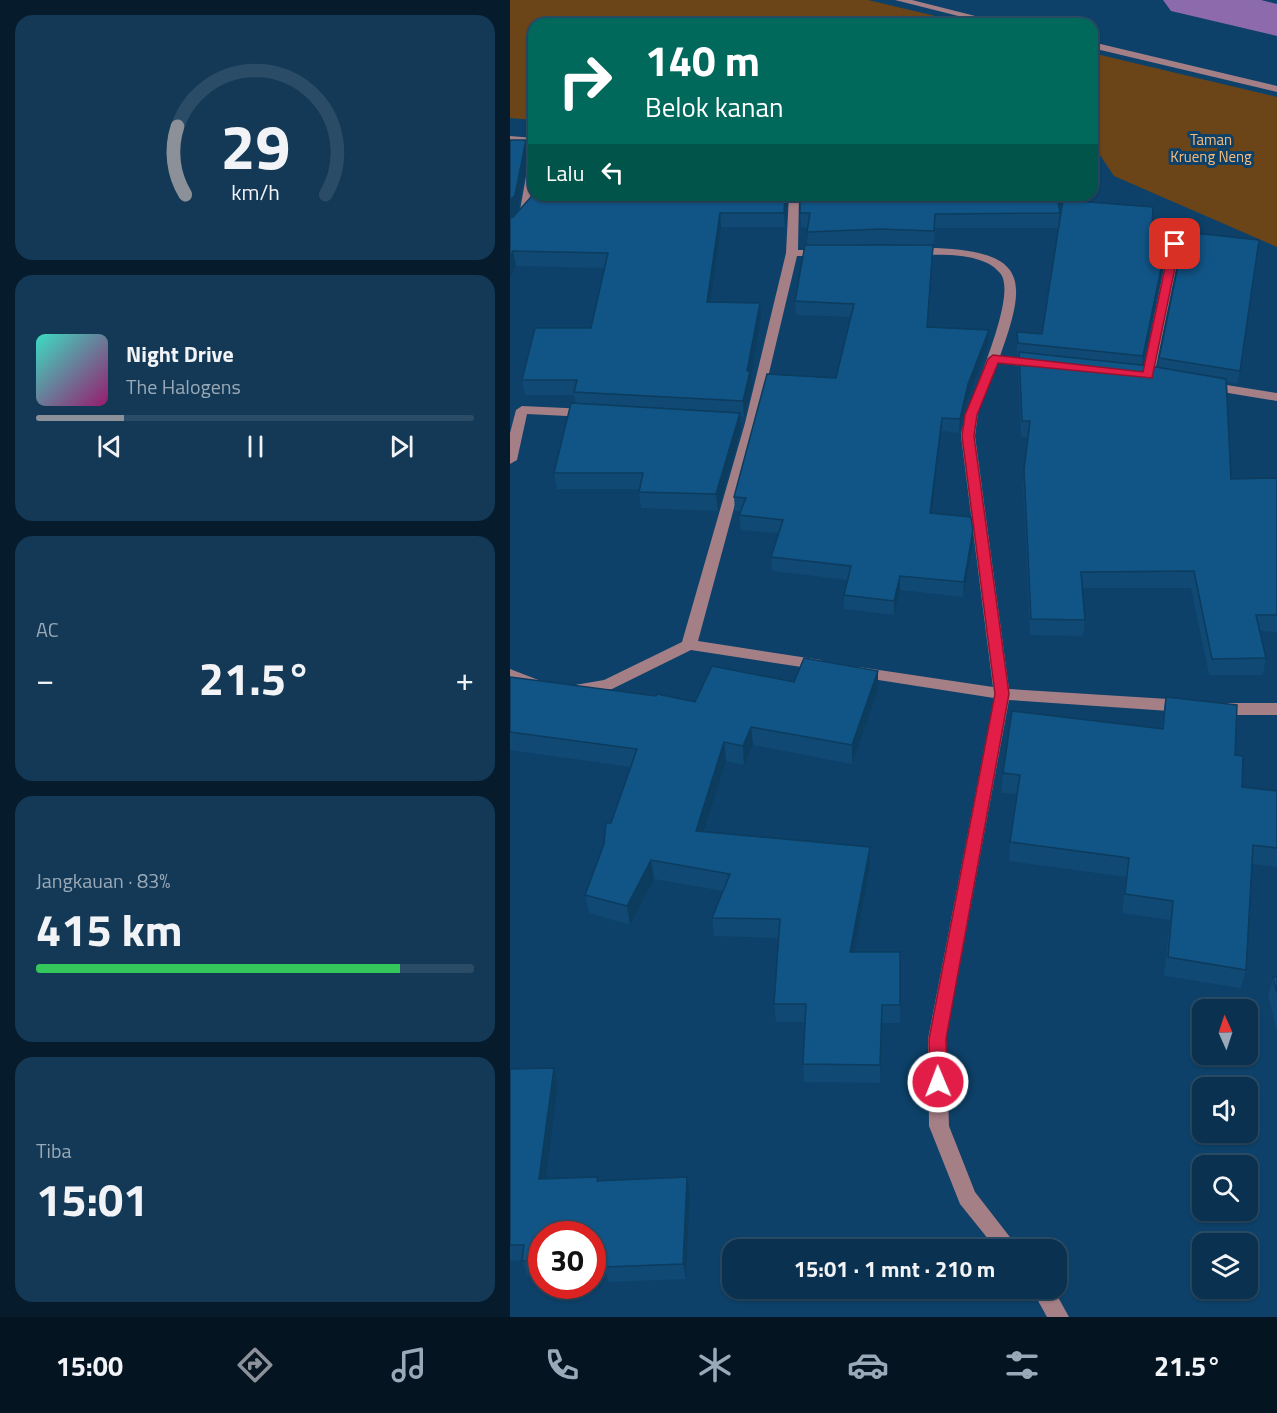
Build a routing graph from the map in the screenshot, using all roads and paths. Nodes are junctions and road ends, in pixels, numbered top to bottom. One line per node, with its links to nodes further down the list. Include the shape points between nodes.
1 (900, 0): 2 (street)
2 (976, 18)
3 (1098, 46): 4 (street)
4 (1277, 89)
5 (510, 139): 6 (street)
6 (528, 140)
7 (528, 194): 9 (street, via 525,211)
8 (794, 201): 12 (street)
9 (510, 228)
10 (1175, 244): 16 (street)
11 (898, 252): 14 (street, via 968,255 994,262 1008,274 1014,288)
12 (792, 253): 13 (street); 22 (street)
13 (839, 253)
14 (993, 359): 15 (street); 24 (street, via 971,415 968,436)
15 (1053, 365)
16 (1148, 376)
17 (1195, 383): 18 (street)
18 (1277, 397)
19 (516, 410): 20 (street); 21 (street)
20 (602, 414)
21 (510, 460)
22 (689, 645): 23 (street, via 607,685 583,690 553,689); 24 (street)
23 (510, 674)
24 (1002, 694): 25 (street, via 1234,710); 26 (street, via 938,1050 939,1126 967,1198)
25 (1277, 709)
26 (1001, 1239)
27 (1048, 1299): 28 (street)
28 (1059, 1317)

